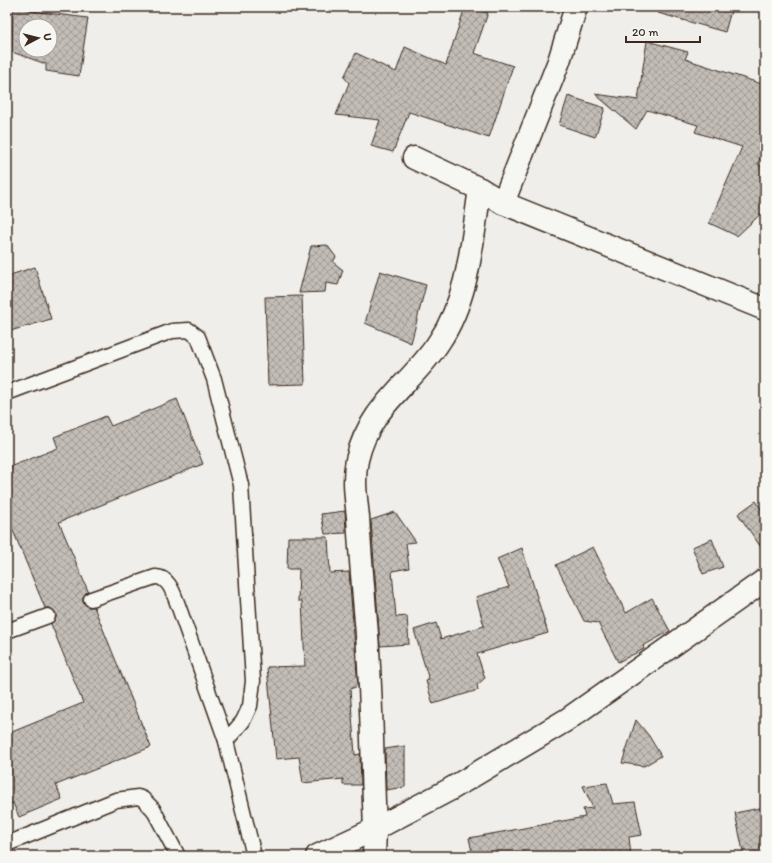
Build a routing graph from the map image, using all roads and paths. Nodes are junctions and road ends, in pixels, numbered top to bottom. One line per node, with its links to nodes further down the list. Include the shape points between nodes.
1 (576, 7): 4 (main road, via 559,61)
2 (414, 158): 3 (main road)
3 (480, 189): 4 (main road); 12 (main road, via 469,264 450,325 439,343 376,416 356,461 355,496 368,647)
4 (503, 204): 5 (main road)
5 (765, 309)
6 (7, 393): 11 (lane, via 178,329 189,330 198,337 214,379 240,485 246,553 253,681 246,716)
7 (765, 580): 12 (main road, via 568,719 449,790)
8 (91, 599): 11 (lane, via 155,577 163,578 178,606)
9 (48, 616): 10 (lane)
10 (7, 631)
11 (226, 742): 15 (lane)
12 (375, 829): 16 (main road); 17 (main road)
13 (7, 844): 14 (lane, via 116,800 138,797 147,802 152,809)
14 (178, 856)
15 (254, 856)
16 (317, 856)
17 (374, 856)

